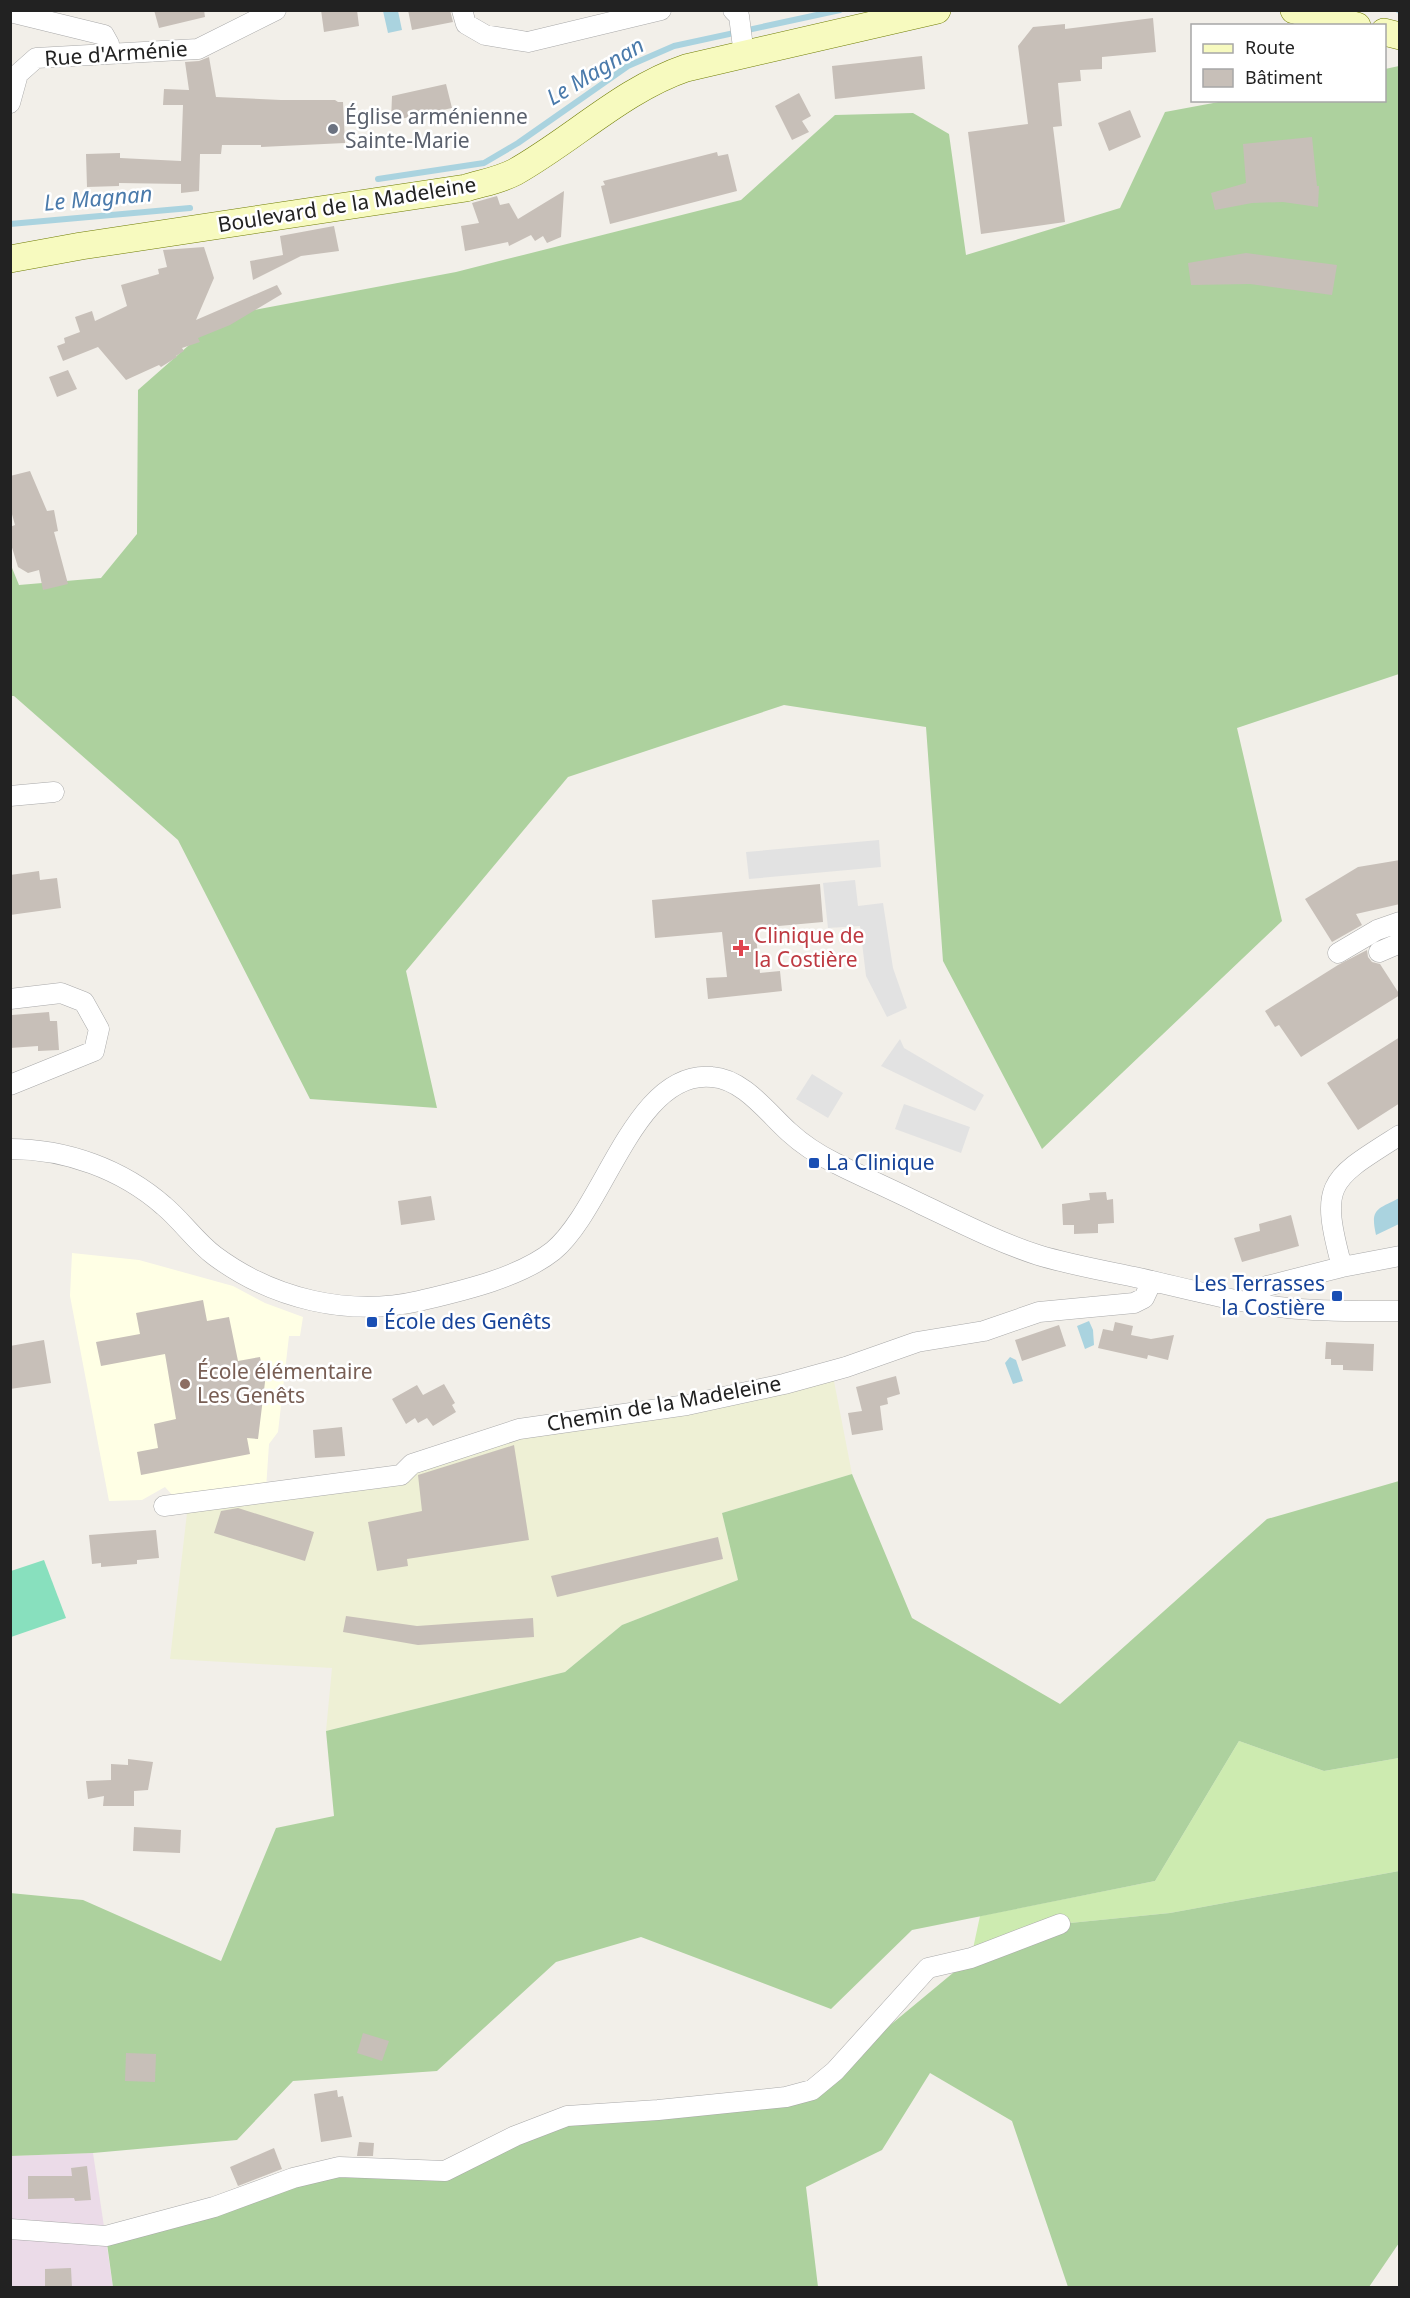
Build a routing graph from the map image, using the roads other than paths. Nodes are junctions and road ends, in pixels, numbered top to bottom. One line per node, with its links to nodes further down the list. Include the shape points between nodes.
1 (276, 10): 10 (street, Rue d'Arménie, via 198,49)
2 (462, 10): 3 (street, via 466,24 485,35 528,42)
3 (661, 10)
4 (937, 10): 9 (street, Boulevard de la Madeleine)
5 (1294, 10): 8 (street)
6 (10, 12): 10 (street, via 104,35)
7 (736, 13): 9 (street)
8 (1349, 24)
9 (744, 47): 12 (street, Boulevard de la Madeleine, via 663,76 512,173 466,188)
10 (110, 54): 11 (street, Rue d'Arménie, via 36,58 18,74)
11 (10, 103)
12 (10, 259)
13 (54, 792): 14 (street)
14 (10, 796)
15 (1400, 922): 18 (street, via 1377,930)
16 (1400, 943): 17 (street)
17 (1379, 952)
18 (1338, 953)
19 (10, 999): 20 (street, via 61,993 84,1002 99,1029 94,1051)
20 (10, 1085)
21 (1400, 1136): 24 (street, via 1353,1164 1339,1178 1332,1193 1331,1228)
22 (10, 1149): 25 (street, via 68,1156 119,1175 166,1207 210,1252 261,1284 322,1303 394,1305 494,1280 550,1252 587,1210 643,1114 673,1085 689,1078 711,1076 732,1083 751,1096 791,1134 821,1155 961,1222 1037,1254)
23 (1400, 1256): 24 (street)
24 (1342, 1267): 26 (street, via 1260,1289)
25 (1152, 1281): 26 (street); 28 (street, Chemin de la Madeleine, via 1144,1298 1134,1303 1039,1312 984,1331 917,1342 784,1384 687,1404 519,1429 411,1464 401,1475)
26 (1249, 1302): 27 (street, via 1287,1308)
27 (1400, 1311)
28 (164, 1506)
29 (1060, 1924): 30 (street, via 971,1958 928,1968 835,2071 812,2090 786,2097 567,2116 445,2170 339,2168 293,2178 214,2207 106,2236)
30 (10, 2229)

